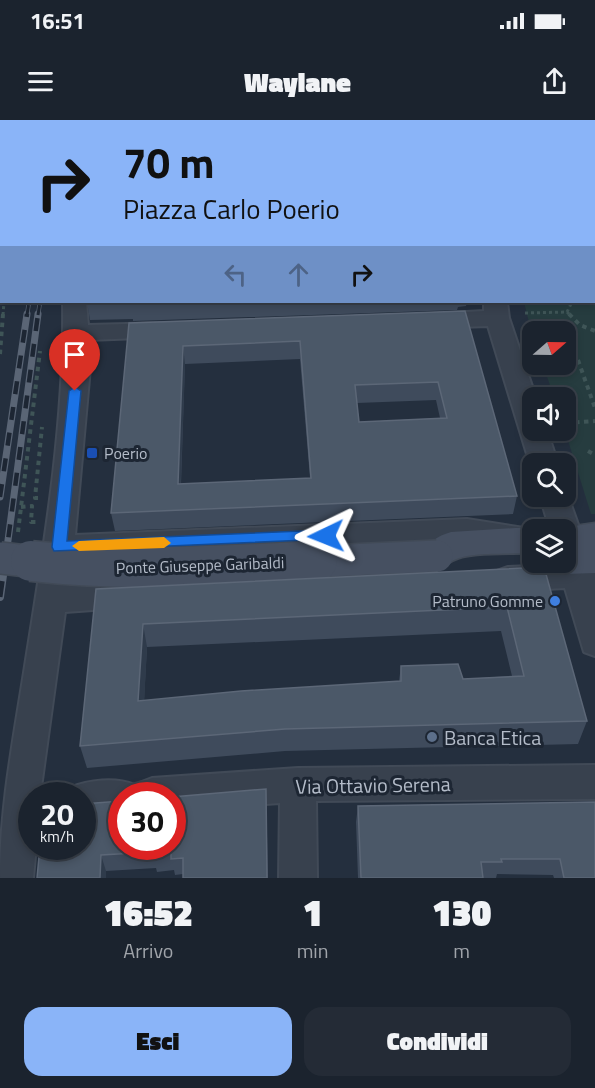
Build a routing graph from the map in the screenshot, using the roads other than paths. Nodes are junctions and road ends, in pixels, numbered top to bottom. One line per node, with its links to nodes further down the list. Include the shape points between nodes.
1 (75, 303): 5 (street)
2 (496, 310): 3 (street); 6 (street)
3 (410, 321)
4 (183, 329): 5 (street)
5 (74, 333): 12 (street, via 77,368)
6 (522, 393)
7 (559, 507): 11 (street)
8 (522, 538): 12 (street, via 467,530)
9 (522, 542): 13 (main road)
10 (9, 545): 13 (main road, Ponte Giuseppe Garibaldi, bridge, via 82,567 147,569)
11 (577, 550): 15 (street); 17 (street)
12 (57, 556): 16 (street)
13 (448, 561): 14 (main road); 16 (street)
14 (522, 561)
15 (484, 580)
16 (50, 600): 18 (street)
17 (595, 643)
18 (29, 782)
19 (595, 782): 20 (street, Via Ottavio Serena)
20 (298, 785): 21 (street, Via Ottavio Serena); 24 (street)
21 (186, 793)
22 (18, 853): 23 (street)
23 (14, 878)
24 (298, 878)

